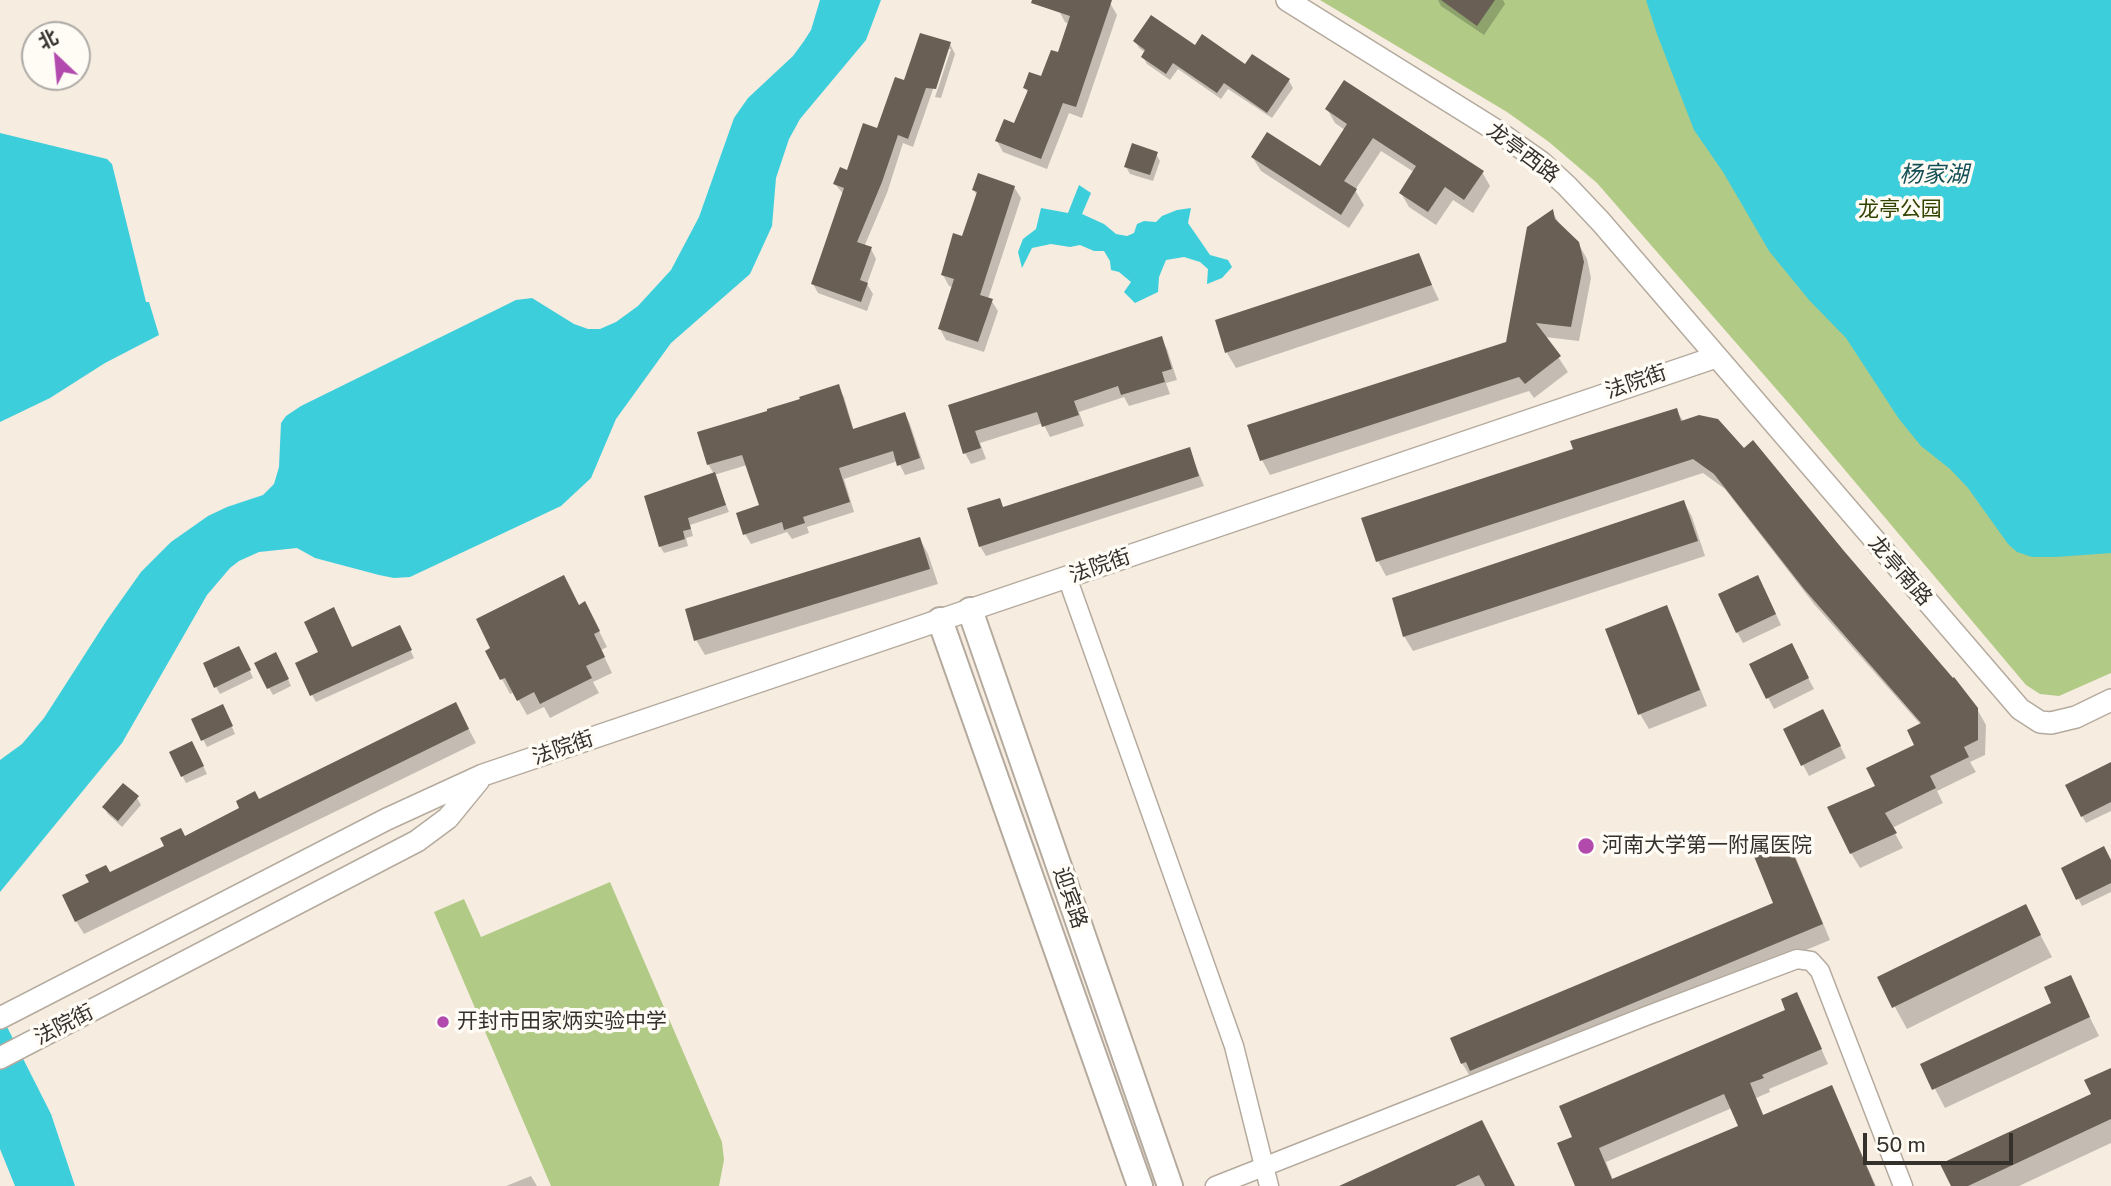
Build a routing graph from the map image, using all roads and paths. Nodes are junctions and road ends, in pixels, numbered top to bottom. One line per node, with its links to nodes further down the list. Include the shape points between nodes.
1 (1287, 0): 2 (street, 龙亭西路, via 1541,162 1601,222)
2 (1716, 357): 3 (street, 法院街); 6 (street, 龙亭南路, via 2020,709 2040,722 2051,723)
3 (1067, 577): 4 (street, 法院街); 10 (street, via 1234,1046)
4 (970, 610): 5 (street, 法院街); 12 (main road, 迎宾路)
5 (940, 620): 7 (street, 法院街); 11 (main road, 迎宾路)
6 (2111, 700)
7 (483, 775): 8 (street, 法院街, via 387,819); 9 (street, 法院街, via 448,818 417,841)
8 (0, 1018)
9 (0, 1058)
10 (1264, 1167): 13 (street); 14 (street); 15 (street, via 1797,959 1811,961 1820,971)
11 (1140, 1186)
12 (1170, 1186)
13 (1215, 1186)
14 (1269, 1186)
15 (1903, 1186)

